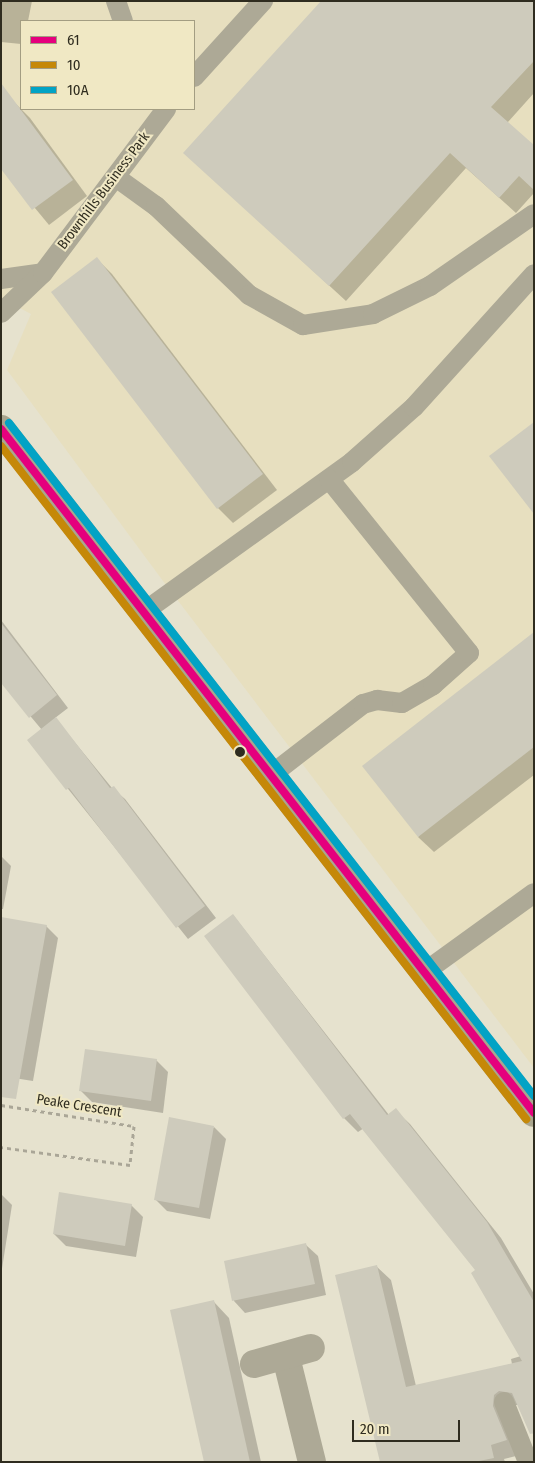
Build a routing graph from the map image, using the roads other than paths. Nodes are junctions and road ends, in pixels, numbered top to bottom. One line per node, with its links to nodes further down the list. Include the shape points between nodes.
1 (116, 1): 3 (lane)
2 (263, 1): 4 (lane)
3 (123, 20)
4 (195, 76)
5 (165, 110): 6 (lane, Brownhills Business Park)
6 (117, 178): 7 (lane, via 156,206 249,295 302,325 373,314 430,286); 8 (lane, Brownhills Business Park)
7 (534, 214)
8 (43, 273): 10 (lane); 11 (lane, Brownhills Business Park)
9 (533, 275): 13 (lane, via 414,407)
10 (1, 279)
11 (1, 313)
12 (1, 429): 14 (main road)
13 (328, 480): 14 (lane); 15 (lane, via 469,653 433,685 402,703 377,700 363,704)
14 (144, 611): 15 (main road)
15 (271, 775): 17 (main road)
16 (534, 892): 17 (lane)
17 (426, 971): 18 (main road)
18 (534, 1113)
19 (254, 1364): 21 (street, via 298,1353)
20 (504, 1402): 22 (lane)
21 (312, 1462)
22 (528, 1462)

